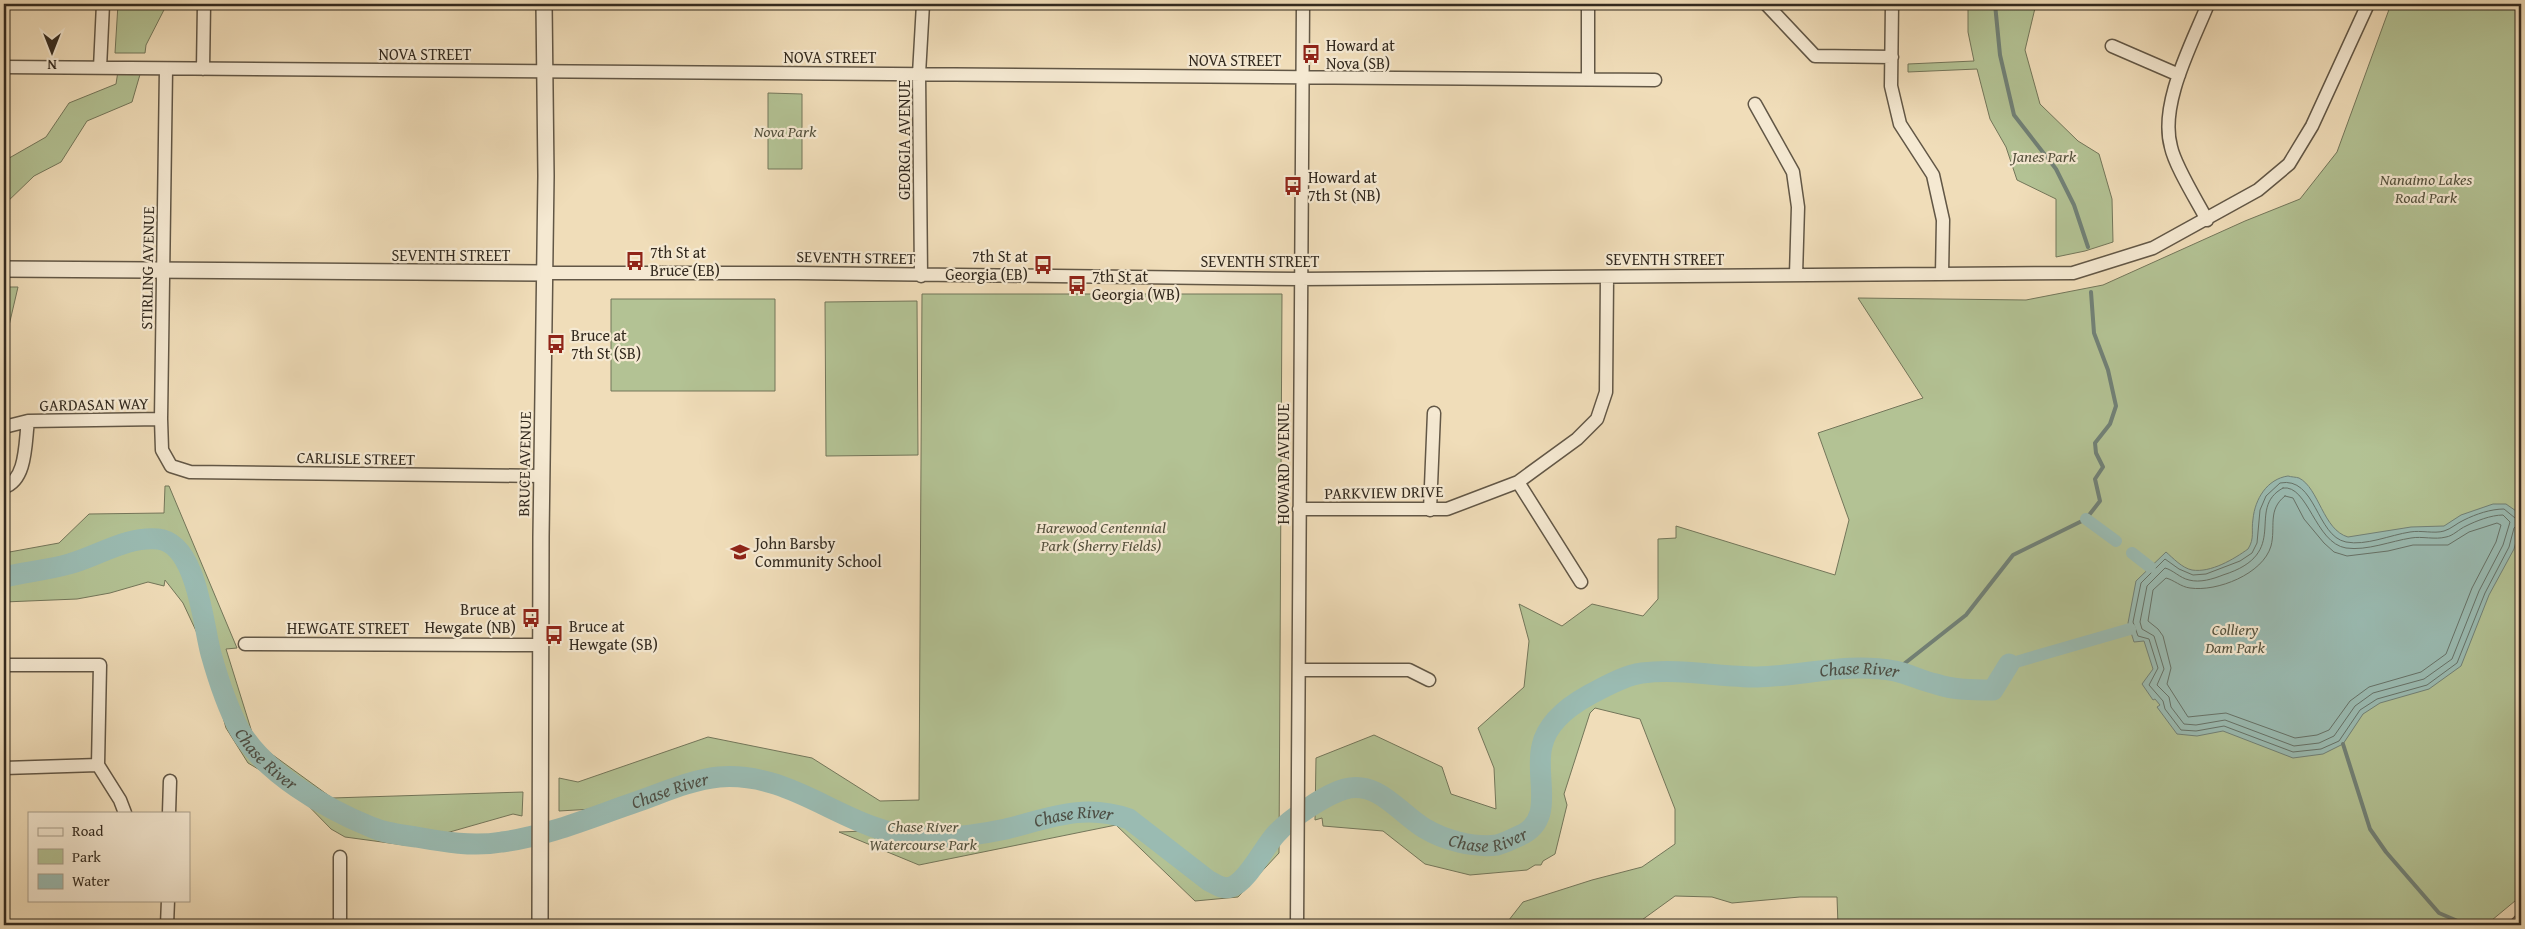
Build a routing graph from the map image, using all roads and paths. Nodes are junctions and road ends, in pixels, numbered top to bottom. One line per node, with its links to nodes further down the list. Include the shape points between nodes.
1 (103, 4): 14 (street)
2 (204, 4): 16 (street)
3 (544, 4): 17 (street, BRUCE AVENUE)
4 (923, 4): 18 (street, GEORGIA AVENUE)
5 (1302, 4): 20 (street, HOWARD AVENUE)
6 (1588, 4): 21 (street)
7 (1766, 4): 12 (street, via 1815,56)
8 (1892, 4): 12 (street)
9 (2208, 4): 19 (street)
10 (2368, 4): 24 (street, SEVENTH STREET, via 2312,126 2289,164 2258,190)
11 (2112, 46): 19 (street)
12 (1892, 57): 28 (street, via 1891,86 1900,124 1933,175 1943,220)
13 (4, 67): 14 (street, NOVA STREET)
14 (100, 68): 15 (street, NOVA STREET)
15 (166, 69): 16 (street, NOVA STREET); 26 (street, STIRLING AVENUE)
16 (203, 69): 17 (street, NOVA STREET)
17 (544, 72): 18 (street, NOVA STREET); 27 (street, BRUCE AVENUE, via 546,176)
18 (919, 74): 20 (street, NOVA STREET); 30 (street, GEORGIA AVENUE)
19 (2179, 75): 24 (street, via 2168,121 2171,148)
20 (1302, 77): 21 (street, NOVA STREET); 32 (street, HOWARD AVENUE)
21 (1588, 79): 22 (street, NOVA STREET)
22 (1655, 80)
23 (1755, 104): 29 (street, via 1793,172 1798,207)
24 (2206, 220): 28 (street, SEVENTH STREET, via 2153,248 2072,273)
25 (4, 269): 26 (street, SEVENTH STREET)
26 (163, 270): 27 (street, SEVENTH STREET); 34 (street, STIRLING AVENUE)
27 (543, 273): 30 (street, SEVENTH STREET, via 797,272); 38 (street, BRUCE AVENUE)
28 (1942, 274): 29 (street, SEVENTH STREET)
29 (1796, 275): 31 (street, SEVENTH STREET)
30 (921, 276): 32 (street, SEVENTH STREET)
31 (1607, 276): 32 (street, SEVENTH STREET); 39 (street, PARKVIEW DRIVE, via 1606,392 1597,420 1577,439)
32 (1300, 279): 41 (street, HOWARD AVENUE)
33 (1434, 413): 42 (street)
34 (161, 419): 35 (street, GARDASAN WAY); 37 (street, STIRLING AVENUE, via 162,450)
35 (28, 421): 36 (street, GARDASAN WAY); 40 (street, GARDASAN WAY, via 20,473)
36 (4, 427)
37 (171, 466): 38 (street, CARLISLE STREET, via 190,472)
38 (542, 476): 45 (street, BRUCE AVENUE)
39 (1518, 482): 42 (street, PARKVIEW DRIVE, via 1447,510); 43 (street)
40 (4, 488)
41 (1299, 510): 42 (street, PARKVIEW DRIVE); 47 (street, HOWARD AVENUE)
42 (1430, 510)
43 (1581, 582)
44 (245, 644): 45 (street, HEWGATE STREET)
45 (541, 645): 59 (street, BRUCE AVENUE)
46 (4, 665): 49 (street, via 100,664)
47 (1298, 670): 48 (street, via 1409,670); 60 (street, HOWARD AVENUE)
48 (1429, 680)
49 (98, 765): 50 (street); 52 (street, via 120,800)
50 (4, 768)
51 (170, 781): 53 (street)
52 (124, 812)
53 (169, 812)
54 (340, 858): 58 (street)
55 (168, 902): 57 (street)
56 (2521, 922): 61 (street)
57 (167, 925)
58 (340, 925)
59 (540, 925)
60 (1297, 925)
61 (2518, 925)

